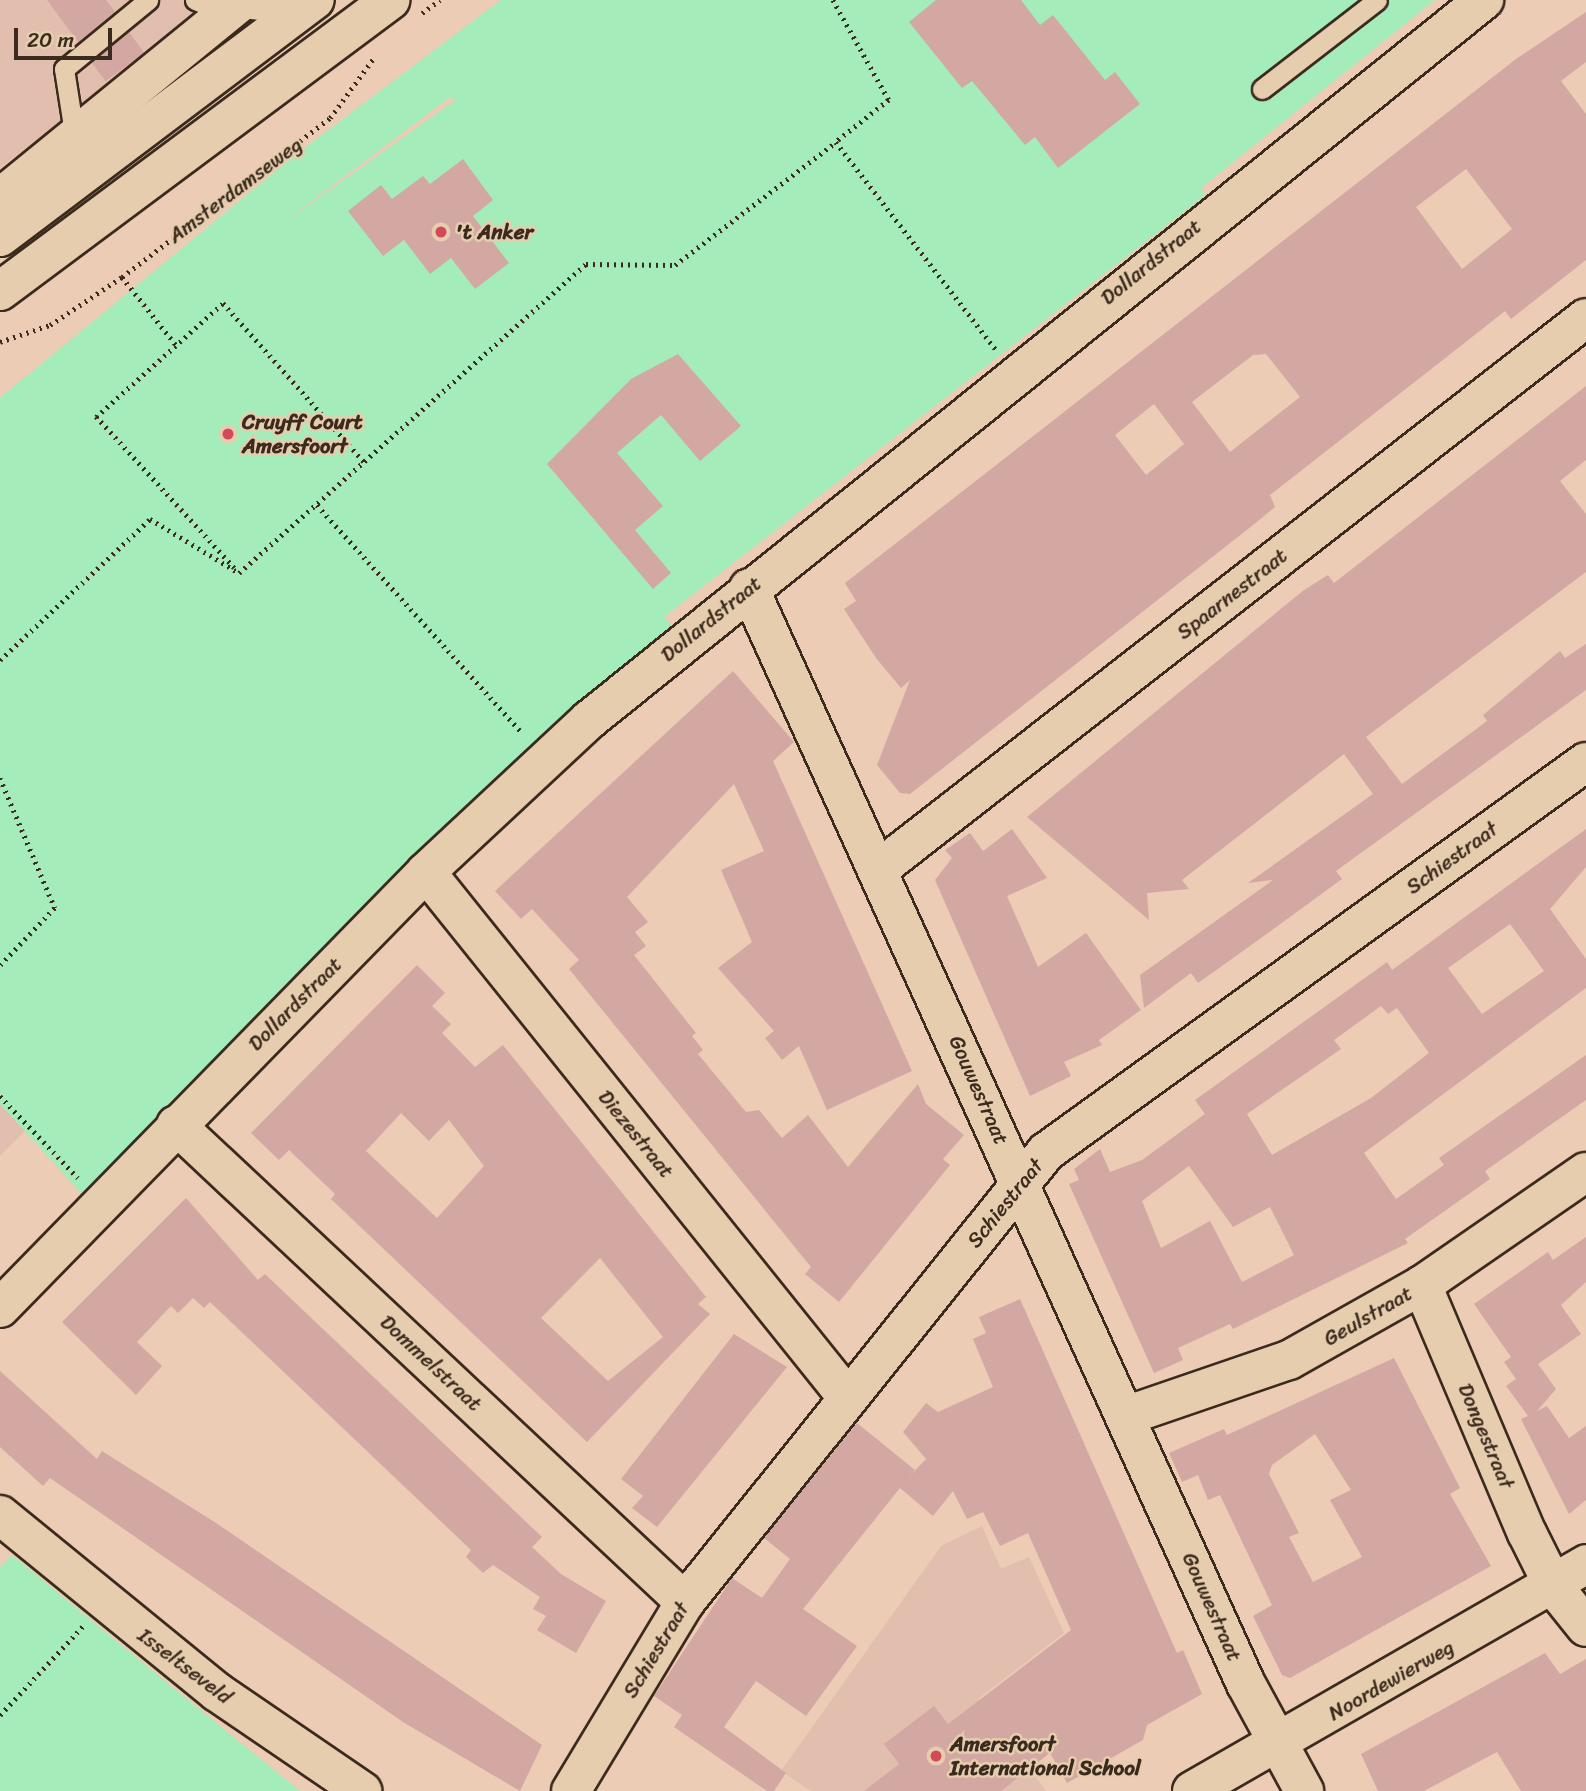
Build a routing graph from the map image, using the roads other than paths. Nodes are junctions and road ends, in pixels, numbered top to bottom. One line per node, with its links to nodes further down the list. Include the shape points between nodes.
1 (148, 0): 8 (lane, via 64,68)
2 (1377, 0): 7 (lane)
3 (1484, 0): 13 (street, Dollardstraat)
4 (310, 3): 5 (street); 10 (street)
5 (230, 4): 8 (street)
6 (400, 11): 11 (street, via 119,196)
7 (1262, 89)
8 (75, 139): 9 (street)
9 (0, 198)
10 (0, 237)
11 (0, 291)
12 (1586, 318): 15 (street, Spaarnestraat)
13 (749, 588): 15 (street, Gouwestraat); 16 (street, Dollardstraat, via 546,760)
14 (1586, 762): 19 (street, Schiestraat, via 1046,1152)
15 (879, 869): 19 (street, Gouwestraat)
16 (426, 872): 17 (street, Dollardstraat); 22 (street, Diezestraat)
17 (176, 1125): 21 (street, Dollardstraat); 27 (street, Dommelstraat)
18 (1586, 1172): 20 (street, Geulstraat)
19 (1021, 1183): 22 (street, Schiestraat); 23 (street, Gouwestraat)
20 (1422, 1285): 23 (street, Geulstraat, via 1289,1360); 26 (street, Dongestraat)
21 (0, 1308)
22 (847, 1397): 27 (street, Schiestraat)
23 (1128, 1415): 29 (street, Gouwestraat)
24 (5, 1530): 30 (street, Isseltseveld)
25 (1586, 1564): 26 (street, Noordewierweg)
26 (1553, 1587): 28 (street, Dongestraat); 29 (street, Noordewierweg)
27 (685, 1602): 31 (street, Schiestraat)
28 (1586, 1627)
29 (1278, 1746): 32 (street, Noordewierweg); 33 (street, Gouwestraat)
30 (362, 1791)
31 (571, 1791)
32 (1192, 1791)
33 (1304, 1791)

